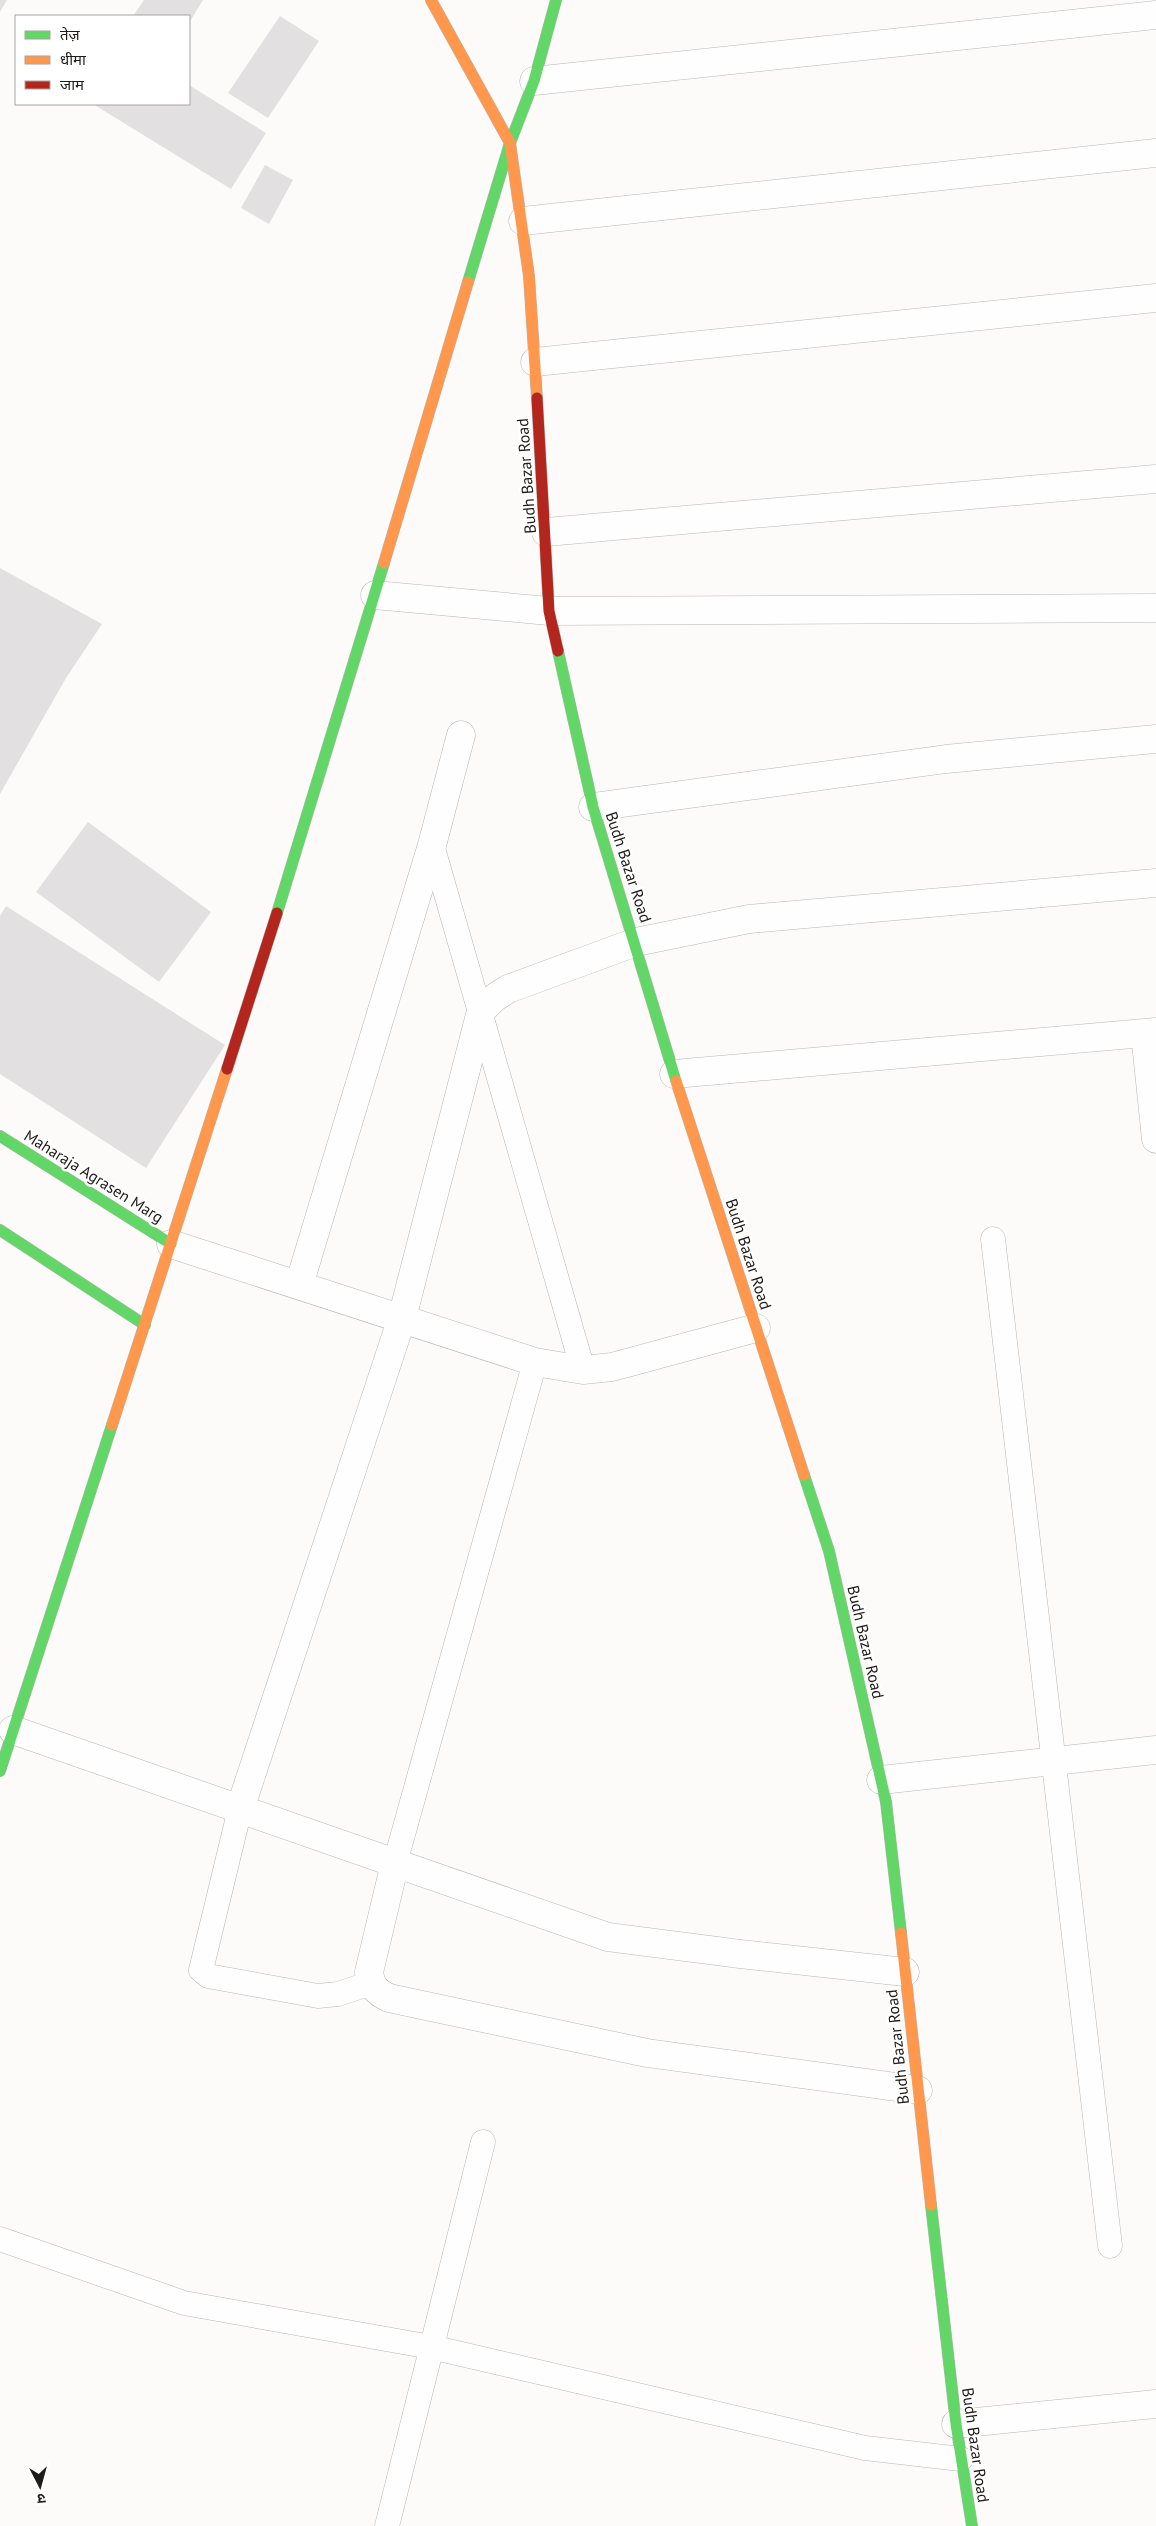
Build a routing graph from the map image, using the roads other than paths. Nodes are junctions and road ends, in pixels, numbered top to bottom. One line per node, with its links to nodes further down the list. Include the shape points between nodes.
1 (431, 0): 5 (street)
2 (556, 0): 4 (street)
3 (1156, 15): 4 (street)
4 (534, 81): 5 (street)
5 (510, 143): 7 (street, Budh Bazar Road); 12 (street)
6 (1156, 153): 7 (street)
7 (523, 221): 9 (street, Budh Bazar Road)
8 (1156, 298): 9 (street)
9 (535, 362): 11 (street, Budh Bazar Road)
10 (1156, 479): 11 (street)
11 (546, 532): 14 (street, Budh Bazar Road)
12 (375, 595): 14 (street); 28 (street, via 303,833)
13 (1156, 608): 14 (street)
14 (549, 612): 17 (street, Budh Bazar Road)
15 (461, 735): 18 (street)
16 (1156, 739): 17 (street, via 946,759)
17 (593, 807): 20 (street, Budh Bazar Road)
18 (432, 844): 21 (lane); 29 (street)
19 (1156, 883): 20 (street, via 749,919)
20 (636, 942): 21 (street, via 508,989); 23 (street, Budh Bazar Road)
21 (481, 1012): 30 (street); 34 (lane)
22 (1150, 1033): 23 (street); 25 (street)
23 (674, 1074): 32 (street, Budh Bazar Road)
24 (0, 1136): 28 (street, Maharaja Agrasen Marg)
25 (1156, 1140)
26 (0, 1230): 31 (street)
27 (992, 1239): 37 (lane)
28 (171, 1244): 29 (street); 31 (street)
29 (299, 1285): 30 (street)
30 (402, 1318): 33 (street); 40 (street)
31 (145, 1325): 35 (street)
32 (756, 1328): 34 (street, via 612,1367); 39 (street, Budh Bazar Road, via 829,1552)
33 (535, 1362): 34 (street); 41 (lane)
34 (583, 1370)
35 (13, 1730): 38 (street); 40 (street)
36 (1156, 1750): 37 (street)
37 (1054, 1761): 39 (street); 47 (lane)
38 (0, 1772)
39 (881, 1780): 42 (street, Budh Bazar Road)
40 (240, 1809): 41 (street); 43 (lane, via 201,1970 208,1976 318,1996 338,1994)
41 (395, 1863): 42 (street, via 608,1936); 43 (street, via 370,1960)
42 (905, 1972): 44 (street, Budh Bazar Road)
43 (371, 1983): 44 (street, via 376,1992 389,1998 647,2053)
44 (918, 2090): 50 (street, Budh Bazar Road)
45 (483, 2142): 48 (lane)
46 (0, 2239): 48 (lane, via 184,2303)
47 (1110, 2246)
48 (431, 2347): 51 (lane, via 865,2448); 52 (lane)
49 (1156, 2404): 50 (street)
50 (956, 2424): 51 (street, Budh Bazar Road)
51 (961, 2459): 53 (street, Budh Bazar Road)
52 (387, 2526)
53 (972, 2526)

